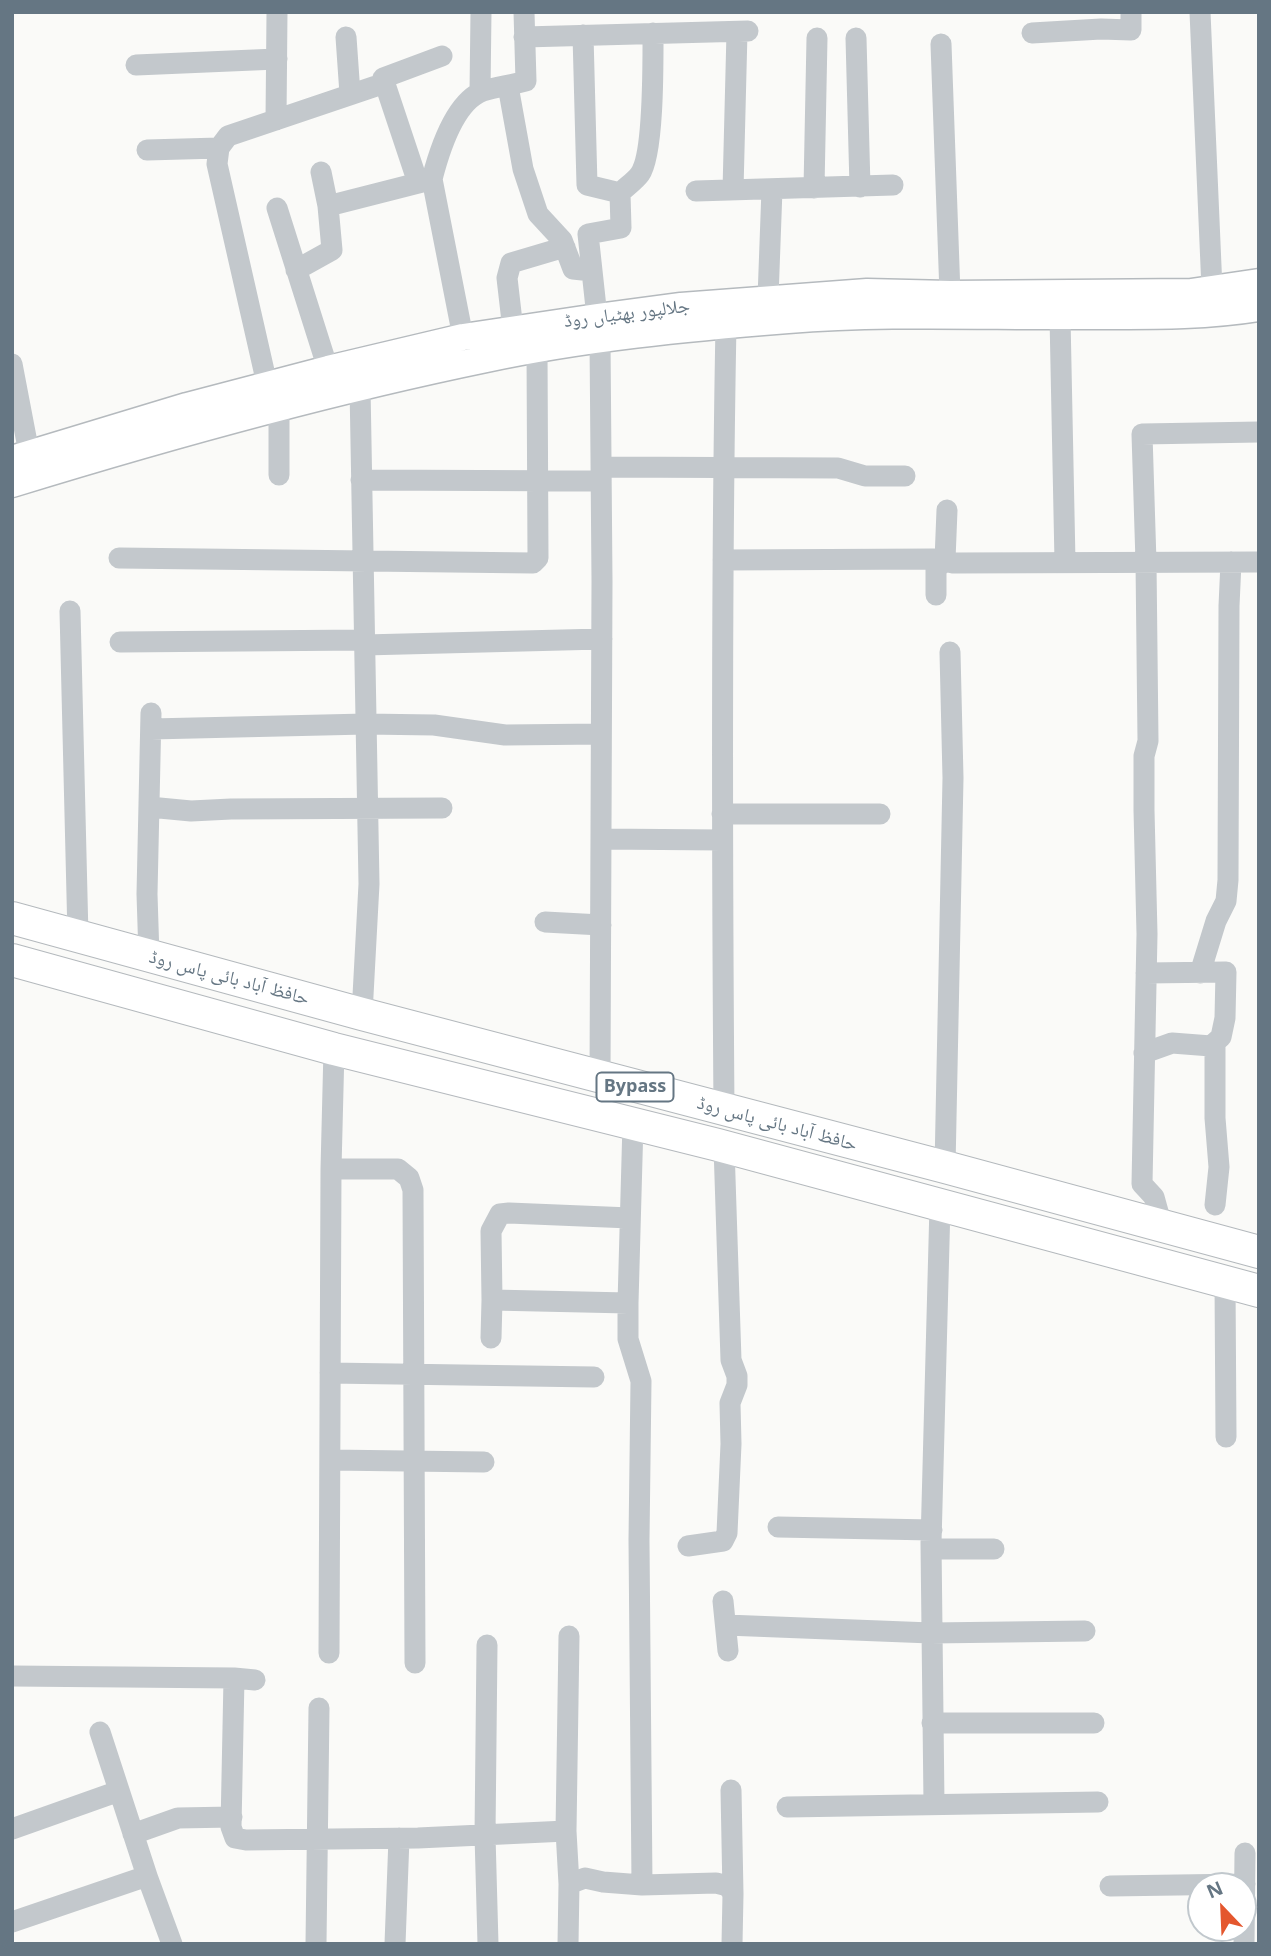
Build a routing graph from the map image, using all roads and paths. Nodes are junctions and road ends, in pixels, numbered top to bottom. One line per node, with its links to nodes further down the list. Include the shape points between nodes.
1 (277, 12): 16 (street)
2 (481, 12): 20 (street)
3 (524, 12): 11 (street)
4 (1131, 12): 6 (street, via 1131,30)
5 (1200, 12): 40 (street)
6 (1059, 22): 8 (street)
7 (653, 33): 9 (street); 31 (street, via 743,31); 33 (street, via 648,146 641,173)
8 (1032, 33)
9 (583, 35): 11 (street); 33 (street, via 587,185)
10 (346, 37): 21 (street)
11 (524, 37): 19 (street, via 526,82)
12 (817, 38): 29 (street)
13 (856, 38): 28 (street)
14 (941, 44): 41 (street)
15 (442, 56): 18 (street, via 383,78)
16 (277, 59): 17 (street); 22 (street)
17 (136, 65)
18 (385, 83): 21 (street); 26 (street)
19 (508, 86): 20 (street); 36 (street, via 523,169 538,214)
20 (480, 92): 26 (street, via 456,118)
21 (350, 94): 22 (street)
22 (276, 120): 23 (street, via 228,136)
23 (219, 148): 24 (street); 52 (street, via 217,164)
24 (147, 150)
25 (321, 172): 34 (street)
26 (425, 181): 34 (street); 48 (street)
27 (893, 184): 28 (street)
28 (860, 187): 29 (street)
29 (814, 188): 30 (street)
30 (772, 189): 31 (street); 42 (street)
31 (733, 190): 32 (street)
32 (696, 191)
33 (620, 193): 38 (street, via 621,228 589,234)
34 (328, 206): 37 (street, via 332,250)
35 (277, 208): 37 (street)
36 (565, 247): 38 (street, via 573,269); 47 (street, via 511,263 507,278)
37 (296, 270): 51 (street)
38 (592, 271): 46 (street)
39 (1259, 282): 40 (main road, جلالپور بھٹیاں روڈ)
40 (1212, 289): 41 (main road, جلالپور بھٹیاں روڈ)
41 (950, 294): 42 (main road, جلالپور بھٹیاں روڈ, via 867,292)
42 (768, 298): 46 (main road, جلالپور بھٹیاں روڈ, via 681,306)
43 (1259, 308): 44 (main road, جلالپور بھٹیاں روڈ, via 1188,316)
44 (1060, 317): 45 (main road, جلالپور بھٹیاں روڈ, via 873,316); 70 (street)
45 (726, 325): 46 (main road, جلالپور بھٹیاں روڈ); 58 (street)
46 (598, 328): 47 (main road, جلالپور بھٹیاں روڈ); 49 (main road, جلالپور بھٹیاں روڈ); 59 (street)
47 (513, 330): 48 (main road, جلالپور بھٹیاں روڈ)
48 (463, 337): 51 (main road, جلالپور بھٹیاں روڈ)
49 (537, 350): 54 (main road, جلالپور بھٹیاں روڈ); 63 (street)
50 (12, 364): 53 (street)
51 (328, 369): 52 (main road, جلالپور بھٹیاں روڈ)
52 (267, 384): 57 (main road, جلالپور بھٹیاں روڈ)
53 (14, 386): 57 (street)
54 (360, 387): 55 (main road, جلالپور بھٹیاں روڈ); 62 (street)
55 (279, 408): 60 (street); 64 (main road, جلالپور بھٹیاں روڈ)
56 (1259, 432): 71 (street, via 1142,434)
57 (21, 456)
58 (723, 468): 59 (street); 61 (street, via 838,468 864,476); 68 (street)
59 (601, 474): 63 (street); 76 (street)
60 (279, 475)
61 (905, 476)
62 (361, 480): 63 (street); 67 (street)
63 (537, 480): 67 (street, via 538,558 533,563)
64 (12, 484)
65 (947, 509): 69 (street)
66 (119, 558): 67 (street)
67 (363, 560): 78 (street)
68 (723, 560): 69 (street); 85 (street)
69 (945, 561): 70 (street); 74 (street, via 936,569)
70 (1065, 562): 71 (street)
71 (1146, 562): 72 (street); 95 (street)
72 (1231, 562): 73 (street); 96 (street, via 1228,880 1226,901)
73 (1259, 562)
74 (936, 595)
75 (70, 611): 92 (street)
76 (602, 639): 78 (street); 81 (street)
77 (120, 642): 78 (street)
78 (365, 642): 80 (street)
79 (950, 652): 105 (street, via 953,778)
80 (366, 724): 81 (street, via 434,725 505,735); 82 (street, via 151,721); 83 (street)
81 (601, 734): 87 (street)
82 (149, 807): 83 (street, via 191,811); 93 (street)
83 (368, 808): 84 (street); 97 (street)
84 (442, 808)
85 (722, 814): 86 (street); 88 (street)
86 (880, 814)
87 (601, 839): 88 (street); 91 (street)
88 (722, 840): 102 (street)
89 (12, 918): 92 (highway, حافظ آباد بائی پاس روڈ / Bypass)
90 (545, 922): 91 (street)
91 (601, 925): 101 (street)
92 (78, 936): 93 (highway, حافظ آباد بائی پاس روڈ / Bypass)
93 (149, 956): 97 (highway, حافظ آباد بائی پاس روڈ / Bypass)
94 (12, 960): 99 (highway, حافظ آباد بائی پاس روڈ / Bypass)
95 (1146, 973): 96 (street); 100 (street)
96 (1200, 974): 98 (street, via 1226,972 1225,1018 1221,1037)
97 (362, 1014): 101 (highway, حافظ آباد بائی پاس روڈ / Bypass)
98 (1215, 1042): 100 (street, via 1211,1046 1172,1043); 108 (street, via 1219,1167)
99 (334, 1049): 103 (highway, حافظ آباد بائی پاس روڈ / Bypass); 106 (street)
100 (1144, 1053): 110 (street, via 1142,1184 1154,1197)
101 (600, 1077): 102 (highway, حافظ آباد بائی پاس روڈ / Bypass)
102 (724, 1110): 105 (highway, حافظ آباد بائی پاس روڈ / Bypass)
103 (633, 1124): 104 (highway, حافظ آباد بائی پاس روڈ / Bypass); 109 (street)
104 (724, 1147): 107 (highway, حافظ آباد بائی پاس روڈ / Bypass); 126 (street, via 730,1360 737,1376 730,1403 727,1532 723,1541)
105 (944, 1167): 110 (highway, حافظ آباد بائی پاس روڈ / Bypass)
106 (331, 1169): 117 (street); 118 (street, via 398,1169 409,1178 413,1190)
107 (940, 1205): 112 (highway, حافظ آباد بائی پاس روڈ / Bypass); 125 (street)
108 (1215, 1205)
109 (630, 1218): 114 (street, via 500,1214 491,1231); 115 (street)
110 (1162, 1226): 111 (highway, حافظ آباد بائی پاس روڈ / Bypass)
111 (1259, 1252)
112 (1225, 1282): 113 (highway, حافظ آباد بائی پاس روڈ / Bypass); 120 (street)
113 (1259, 1291)
114 (492, 1300): 115 (street); 116 (street)
115 (628, 1303): 160 (street, via 628,1339 641,1381)
116 (491, 1338)
117 (330, 1373): 118 (street); 121 (street)
118 (414, 1375): 119 (street); 122 (street)
119 (594, 1377)
120 (1226, 1437)
121 (330, 1460): 122 (street); 135 (street)
122 (414, 1460): 123 (street); 136 (street)
123 (484, 1462)
124 (778, 1527): 125 (street)
125 (931, 1539): 127 (street); 131 (street)
126 (688, 1546)
127 (994, 1549)
128 (723, 1601): 129 (street)
129 (726, 1625): 131 (street); 134 (street)
130 (1084, 1631): 131 (street)
131 (932, 1633): 141 (street)
132 (569, 1636): 151 (street)
133 (487, 1645): 153 (street)
134 (728, 1651)
135 (329, 1653)
136 (415, 1663)
137 (12, 1676): 138 (street)
138 (234, 1678): 139 (street); 149 (street)
139 (255, 1680)
140 (319, 1708): 155 (street)
141 (932, 1723): 142 (street); 147 (street)
142 (1094, 1723)
143 (100, 1732): 145 (street)
144 (731, 1790): 163 (street)
145 (119, 1791): 150 (street); 152 (street)
146 (1098, 1802): 147 (street)
147 (934, 1804): 148 (street)
148 (787, 1807)
149 (232, 1817): 152 (street, via 178,1818); 155 (street, via 235,1838)
150 (12, 1829)
151 (566, 1831): 153 (street); 159 (street)
152 (133, 1834): 158 (street)
153 (485, 1835): 154 (street); 168 (street)
154 (399, 1838): 155 (street); 167 (street)
155 (318, 1839): 166 (street)
156 (1245, 1853): 157 (street)
157 (1245, 1872)
158 (147, 1876): 164 (street); 165 (street)
159 (569, 1884): 160 (street, via 585,1878); 169 (street)
160 (642, 1885): 163 (street, via 716,1883 728,1886)
161 (1187, 1885): 162 (street)
162 (1110, 1886)
163 (733, 1894): 170 (street)
164 (12, 1922)
165 (172, 1944)
166 (316, 1944)
167 (395, 1944)
168 (488, 1944)
169 (568, 1944)
170 (732, 1944)

